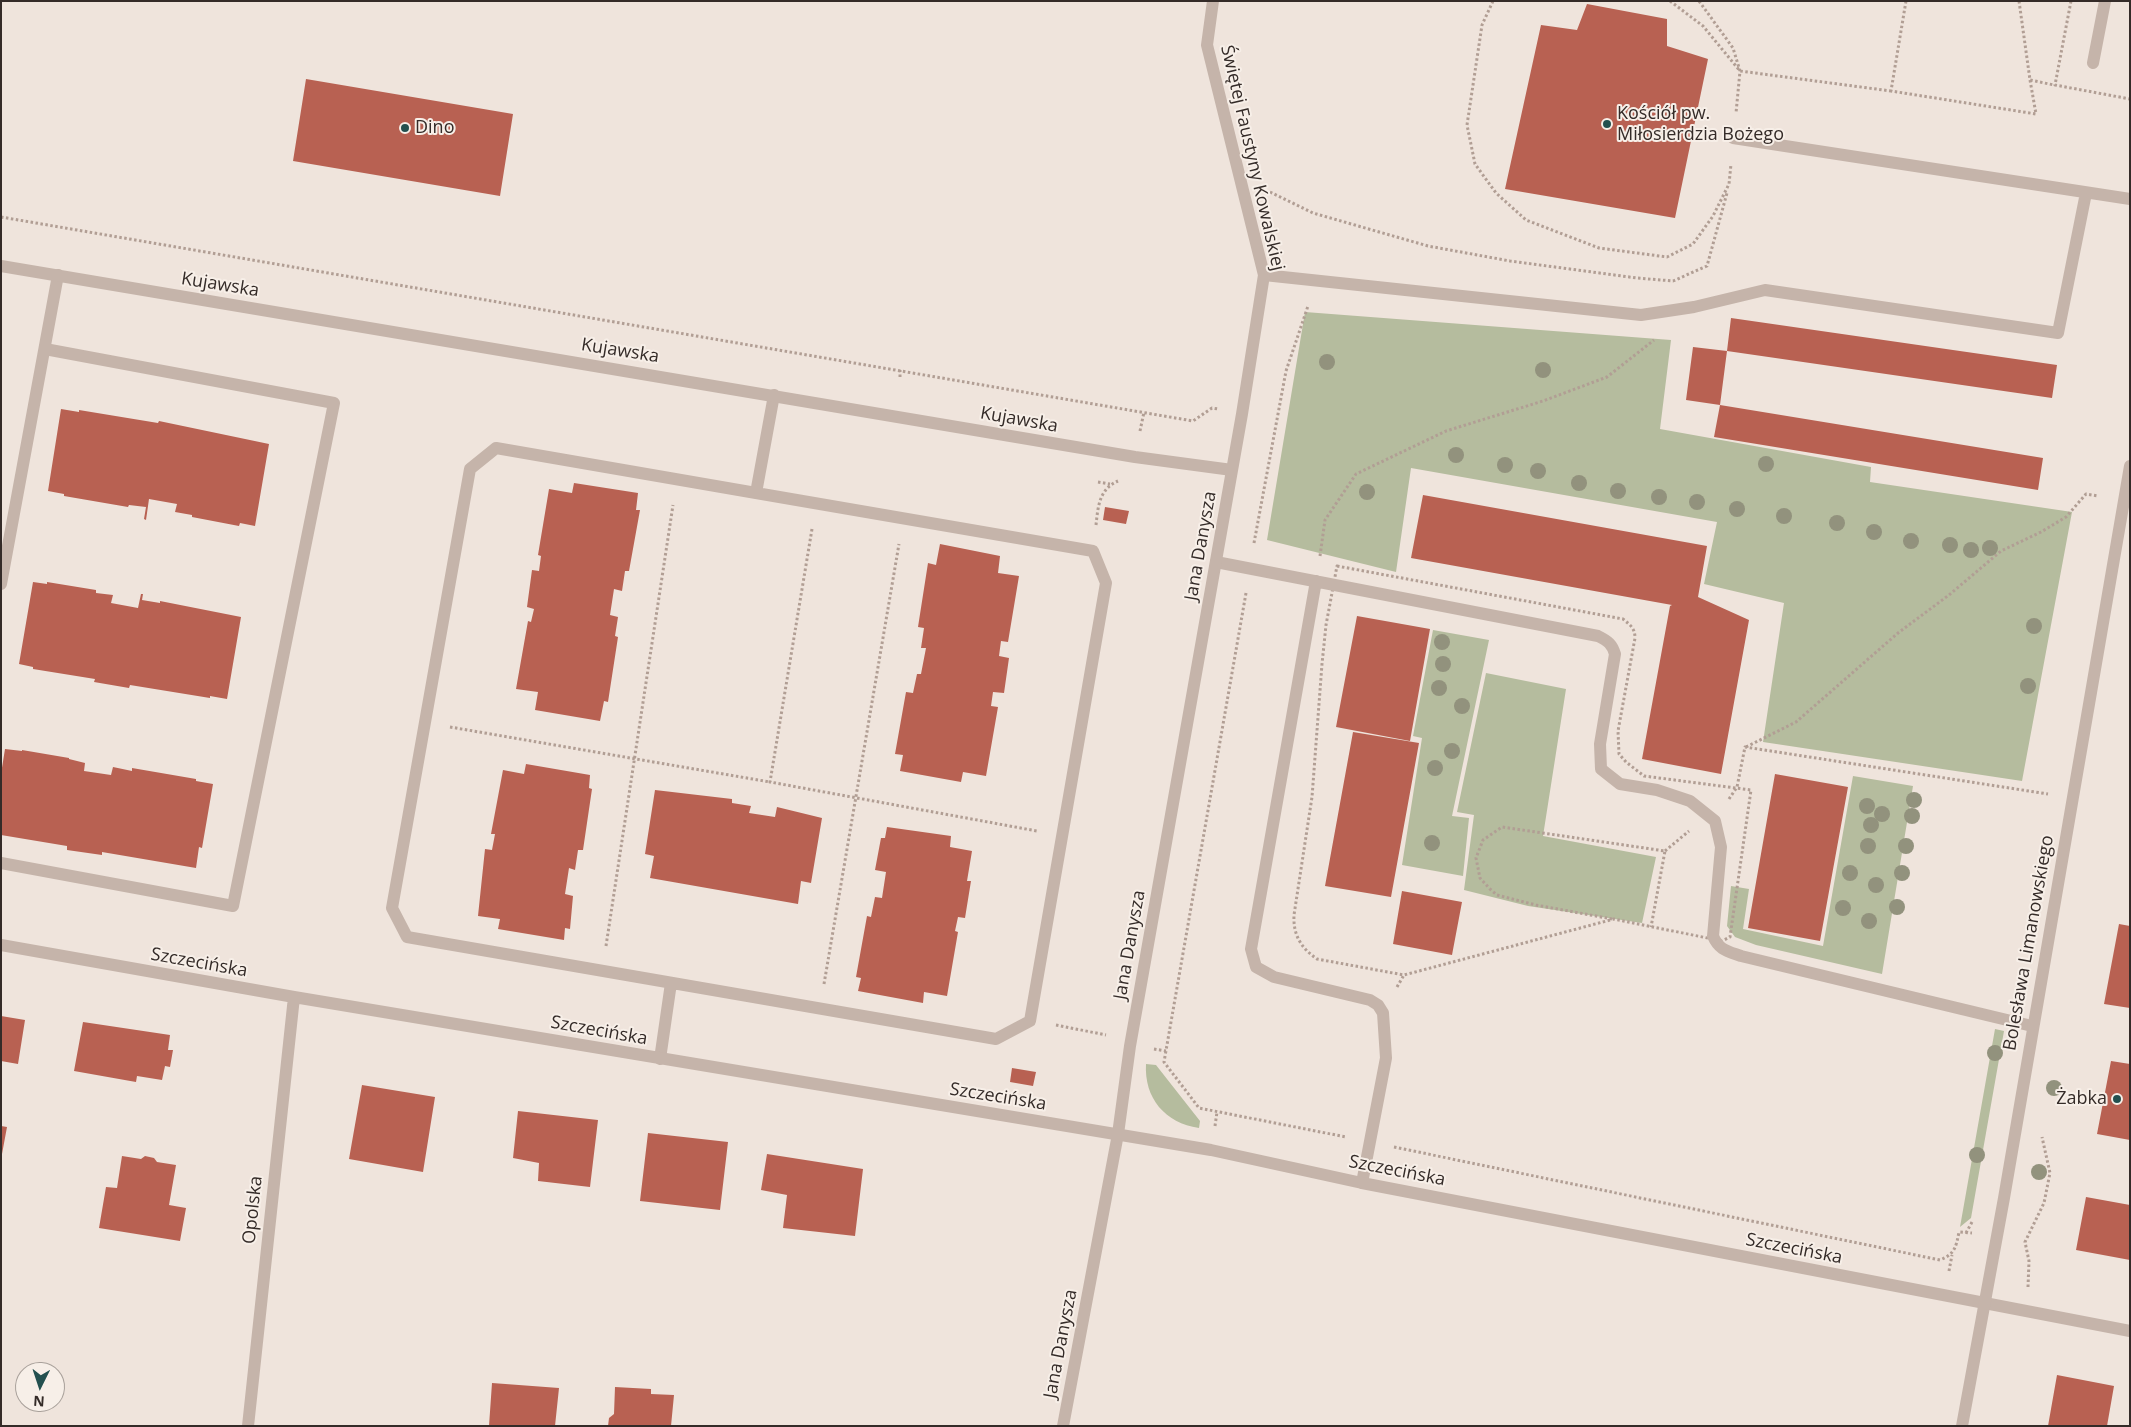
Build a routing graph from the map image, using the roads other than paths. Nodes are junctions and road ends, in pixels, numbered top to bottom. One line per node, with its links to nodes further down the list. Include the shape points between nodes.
1 (1213, 1): 8 (street, Świętej Faustyny Kowalskiej, via 1207,45)
2 (2105, 1): 3 (street)
3 (2093, 63)
4 (1733, 138): 5 (street)
5 (2086, 193): 6 (street); 8 (street, via 2058,333 1765,290 1694,307 1641,315)
6 (2130, 199)
7 (1, 266): 9 (street, Kujawska)
8 (1264, 275): 13 (street, Świętej Faustyny Kowalskiej)
9 (58, 276): 10 (street); 11 (street, Kujawska)
10 (45, 349): 17 (street); 18 (street, via 334,403 234,906)
11 (774, 395): 13 (street, Kujawska, via 1135,457); 14 (street)
12 (2130, 466): 22 (street, Bolesława Limanowskiego)
13 (1232, 470): 15 (street, Jana Danysza)
14 (756, 493): 20 (street, via 496,448 470,469 392,908 407,937); 20 (street, via 1093,551 1106,583 1030,1021 996,1039)
15 (1216, 562): 16 (street); 24 (street, Jana Danysza, via 1132,1036)
16 (1316, 581): 22 (street, via 1598,636 1607,641 1614,654 1600,744 1601,770 1620,784 1657,790 1690,801 1715,821 1721,847 1713,936 1716,944 1742,956); 25 (street, via 1252,949 1256,967 1274,977 1359,996 1378,1005 1383,1013 1386,1058)
17 (1, 584)
18 (1, 863)
19 (1, 945): 21 (street, Szczecińska)
20 (671, 983): 23 (street)
21 (294, 997): 23 (street, Szczecińska); 28 (street, Opolska)
22 (2032, 1026): 26 (street, Bolesława Limanowskiego)
23 (660, 1059): 24 (street, Szczecińska)
24 (1118, 1134): 25 (street, Szczecińska, via 1211,1150); 29 (street, Jana Danysza)
25 (1362, 1183): 26 (street, Szczecińska)
26 (1985, 1304): 27 (street, Szczecińska); 30 (street, Bolesława Limanowskiego)
27 (2130, 1331)
28 (248, 1426)
29 (1063, 1426)
30 (1962, 1426)

